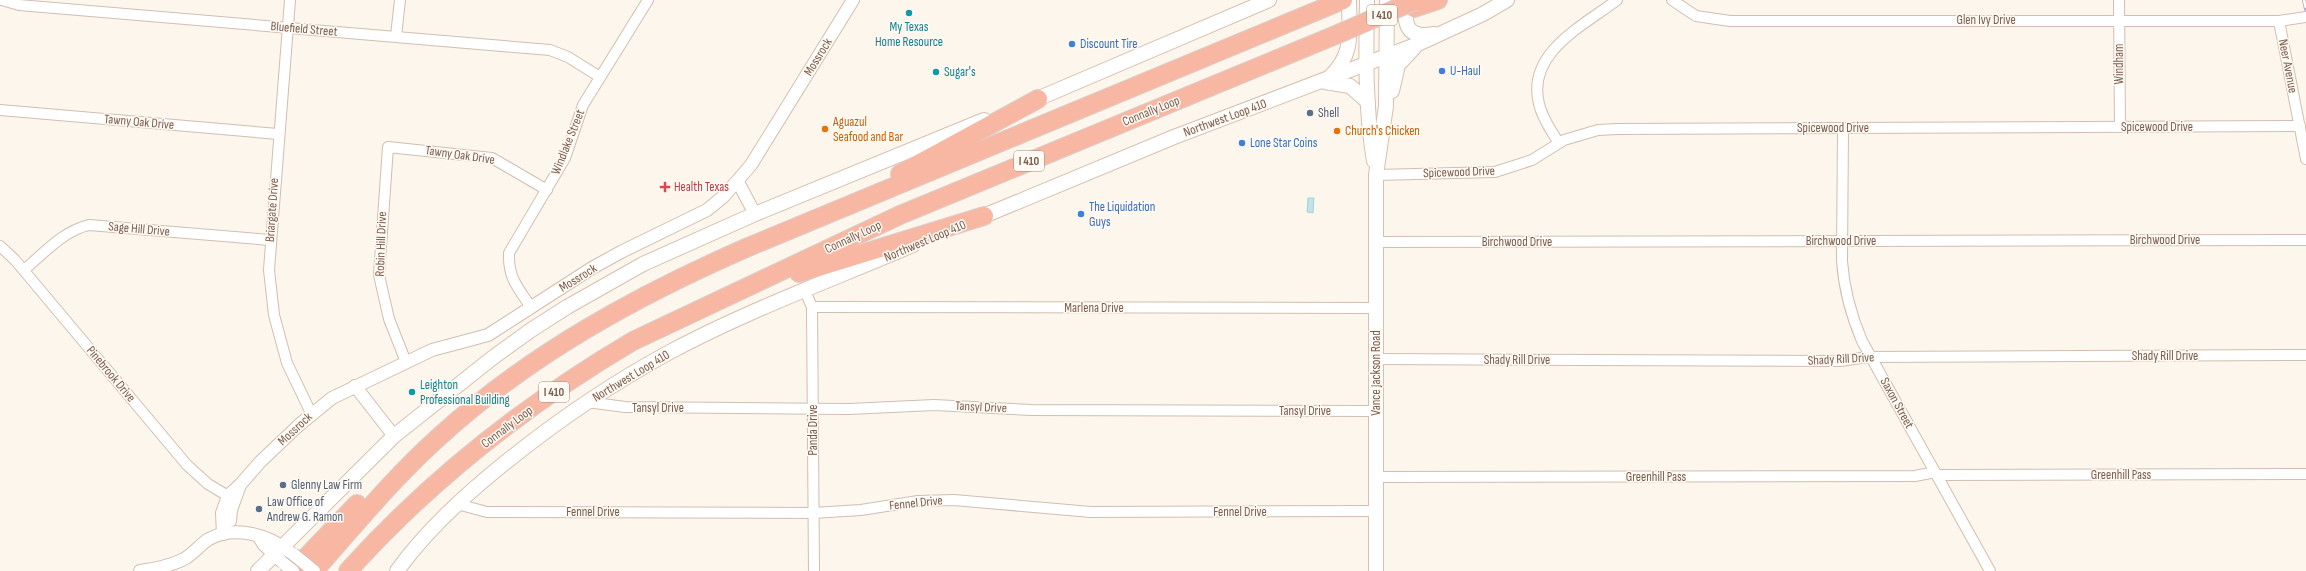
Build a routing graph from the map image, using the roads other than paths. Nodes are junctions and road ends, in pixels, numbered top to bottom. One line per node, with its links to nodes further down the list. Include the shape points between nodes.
1 (2, 0): 19 (street, Bluefield Street, via 19,5)
2 (290, 0): 19 (street, Briargate Drive)
3 (400, 0): 21 (street)
4 (648, 0): 25 (street, Windlake Street)
5 (853, 0): 39 (street, Mossrock)
6 (1269, 0): 27 (main road)
7 (1367, 0): 24 (main road, Vance Jackson Road)
8 (1387, 0): 23 (main road, Vance Jackson Road)
9 (1438, 0): 15 (highway, Connally Loop)
10 (1507, 0): 20 (main road, Northwest Loop 410)
11 (1617, 0): 35 (street, via 1560,43 1547,57 1539,72 1539,106)
12 (1672, 0): 17 (street, Glen Ivy Drive, via 1696,16 1730,21)
13 (2119, 0): 17 (street, Windham)
14 (1343, 1): 26 (main road, via 1349,46 1338,69); 41 (highway, I 410)
15 (1412, 2): 20 (main road, via 1405,21 1412,32 1425,35); 51 (highway, Connally Loop / I 410, bridge, via 900,215)
16 (2306, 18): 18 (street, Glen Ivy Drive)
17 (2119, 20): 18 (street, Glen Ivy Drive); 32 (street, Windham)
18 (2279, 21): 31 (street, Neer Avenue)
19 (288, 28): 21 (street, Bluefield Street); 34 (street, Briargate Drive)
20 (1446, 32): 22 (main road, Northwest Loop 410)
21 (396, 36): 25 (street, Bluefield Street, via 550,50 568,57)
22 (1418, 44): 23 (main road, Northwest Loop 410); 29 (main road, via 1398,65)
23 (1386, 57): 24 (main road, Northwest Loop 410); 29 (main road, Vance Jackson Road)
24 (1366, 65): 26 (main road, Northwest Loop 410); 28 (main road, Vance Jackson Road)
25 (600, 77): 40 (street, Windlake Street, via 583,104 565,158)
26 (1324, 81): 28 (main road, via 1350,86); 43 (main road, Northwest Loop 410, via 1174,137)
27 (1038, 99): 41 (highway); 42 (main road)
28 (1368, 102): 38 (main road, Vance Jackson Road)
29 (1386, 106): 38 (main road, Vance Jackson Road)
30 (0, 110): 34 (street, Tawny Oak Drive)
31 (2300, 126): 32 (street, Spicewood Drive); 37 (street, Neer Avenue)
32 (2120, 127): 33 (street, Spicewood Drive)
33 (1843, 128): 35 (street, Spicewood Drive, via 1618,128 1586,133); 47 (street, Saxon Street)
34 (278, 134): 44 (street, Briargate Drive)
35 (1558, 142): 38 (street, Spicewood Drive, via 1532,160 1495,172)
36 (388, 147): 40 (street, Tawny Oak Drive, via 492,158); 58 (street, Robin Hill Drive, via 379,275 387,312)
37 (2306, 159)
38 (1376, 175): 46 (main road, Vance Jackson Road)
39 (738, 182): 42 (street); 52 (street, Mossrock, via 707,210 621,252)
40 (547, 190): 52 (street, Windlake Street, via 510,253 509,269 512,278)
41 (831, 212): 69 (highway, I 410, via 683,277 611,314 567,341 520,373 446,430)
42 (755, 214): 64 (main road, via 643,264 574,303 491,359)
43 (984, 216): 50 (main road, Northwest Loop 410); 51 (highway)
44 (270, 240): 49 (street, Sage Hill Drive, via 89,225 65,234); 63 (street, Briargate Drive, via 269,270 274,316 287,363)
45 (2306, 240): 47 (street, Birchwood Drive)
46 (1377, 242): 47 (street, Birchwood Drive); 54 (main road, Vance Jackson Road)
47 (1842, 242): 56 (street, Saxon Street, via 1843,279 1850,312)
48 (0, 246): 49 (street, Pinebrook Drive)
49 (24, 270): 70 (street, Pinebrook Drive, via 187,464 208,484)
50 (805, 291): 53 (street, Panda Drive); 60 (main road, Northwest Loop 410, via 692,341)
51 (724, 296): 74 (highway, Connally Loop / I 410, via 633,341 591,366 442,478)
52 (531, 307): 58 (street, Mossrock, via 488,335 432,350)
53 (812, 307): 54 (street, Marlena Drive); 61 (street, Panda Drive)
54 (1376, 308): 57 (main road, Vance Jackson Road)
55 (2306, 355): 56 (street, Shady Rill Drive)
56 (1872, 357): 57 (street, Shady Rill Drive, via 1840,361); 65 (street, Saxon Street)
57 (1376, 359): 62 (main road, Vance Jackson Road)
58 (406, 362): 59 (street, Mossrock)
59 (355, 386): 63 (street, Mossrock); 64 (street)
60 (587, 402): 61 (street, Tansyl Drive, via 625,408); 71 (main road, Northwest Loop 410, via 522,449)
61 (812, 409): 62 (street, Tansyl Drive, via 934,404 1031,410); 73 (street, Panda Drive)
62 (1376, 411): 67 (main road, Vance Jackson Road)
63 (311, 413): 68 (street, Mossrock)
64 (394, 436): 76 (main road)
65 (1936, 473): 66 (street, Greenhill Pass); 67 (street, Greenhill Pass, via 1915,476); 85 (street, Saxon Street)
66 (2306, 474)
67 (1376, 477): 72 (main road, Vance Jackson Road)
68 (240, 485): 70 (street, Mossrock); 75 (street, Mossrock)
69 (388, 486): 76 (highway, via 358,504); 79 (highway, I 410)
70 (228, 496): 75 (street, via 222,513)
71 (457, 504): 73 (street, Fennel Drive, via 487,512); 82 (main road, Northwest Loop 410, via 431,530)
72 (1376, 511): 73 (street, Fennel Drive, via 1091,512 954,500 918,501 861,510); 84 (main road, Vance Jackson Road)
73 (813, 513): 83 (street, Panda Drive)
74 (403, 516): 80 (highway, Connally Loop / I 410); 81 (highway)
75 (226, 533): 76 (street, via 259,537); 77 (street, via 208,540 183,560)
76 (286, 560): 78 (main road); 79 (street, bridge)
77 (140, 571)
78 (258, 571)
79 (314, 571)
80 (348, 571)
81 (364, 571)
82 (397, 571)
83 (814, 571)
84 (1376, 571)
85 (1990, 571)

